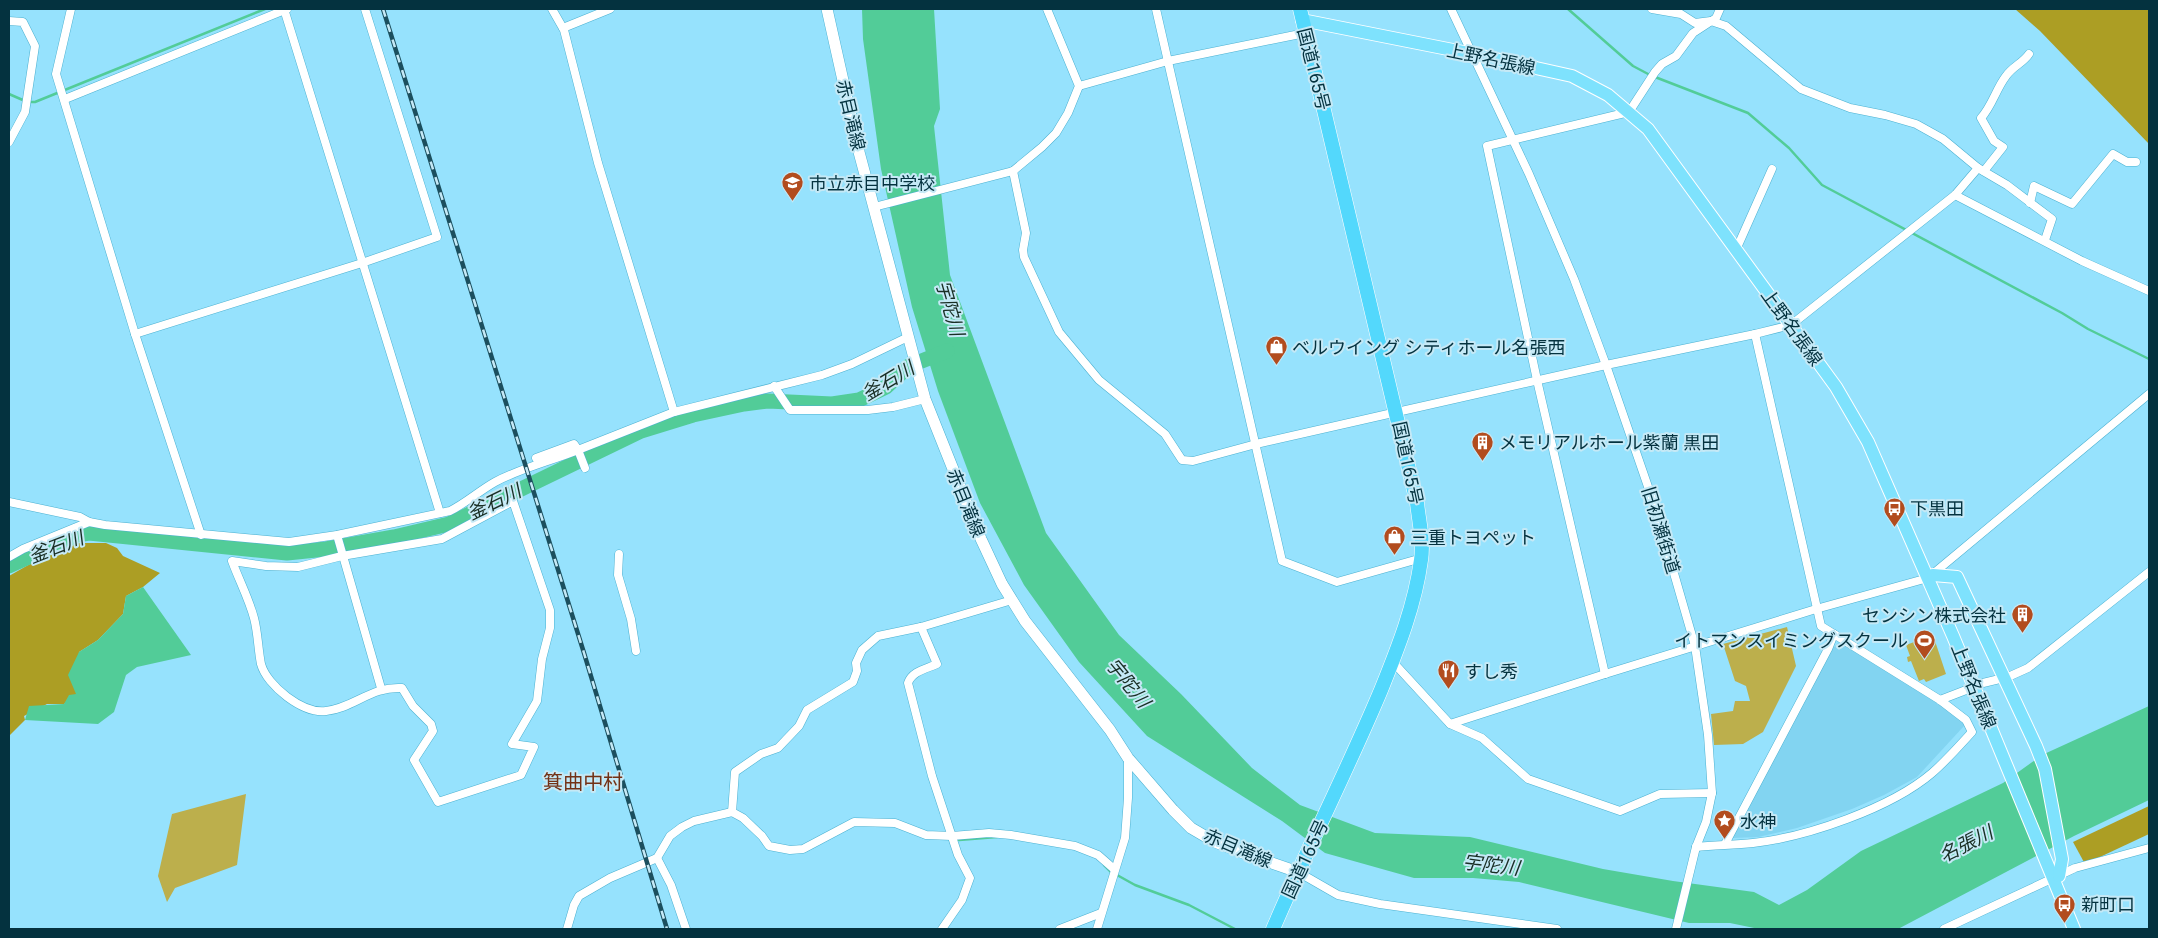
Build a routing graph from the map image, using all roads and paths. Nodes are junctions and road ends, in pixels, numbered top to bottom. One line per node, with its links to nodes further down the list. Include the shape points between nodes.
1 (71, 9): 20 (street, via 56,74)
2 (285, 9): 20 (street); 33 (street)
3 (365, 9): 33 (street, via 437,238)
4 (552, 9): 15 (street)
5 (610, 9): 15 (street)
6 (828, 9): 30 (main road, 赤目滝線, via 859,152)
7 (1047, 9): 19 (street)
8 (1156, 9): 18 (street)
9 (1451, 9): 16 (street, 旧初瀬街道)
10 (1652, 9): 14 (street, via 1681,14 1695,23)
11 (1720, 9): 14 (street)
12 (9, 21): 23 (street, via 23,22 35,46 25,112)
13 (1302, 21): 16 (main road, 上野名張線); 18 (street); 45 (highway, 国道165号)
14 (1711, 21): 21 (street, via 1693,34 1676,56 1652,75); 26 (street, via 1726,26 1741,37 1801,89 1850,108 1916,124 1943,138)
15 (563, 28): 44 (street, via 598,164)
16 (1474, 54): 21 (main road, 上野名張線, via 1572,76 1608,95); 22 (street, 旧初瀬街道)
17 (2029, 54): 26 (street, via 2004,78 1981,118 1994,141 2002,147)
18 (1168, 61): 19 (street); 46 (street)
19 (1079, 86): 27 (street, via 1056,133)
20 (65, 99): 36 (street)
21 (1629, 112): 22 (street); 32 (main road, 上野名張線, via 1648,129)
22 (1513, 139): 39 (street, 旧初瀬街道, via 1574,279); 40 (street, via 1487,146)
23 (9, 142)
24 (2136, 162): 29 (street, via 2127,162 2112,154 2072,204 2034,186)
25 (1772, 169): 32 (street)
26 (1981, 170): 28 (street); 29 (street)
27 (1013, 171): 30 (street); 46 (street, via 1026,233 1024,257 1059,332 1098,380 1165,434 1182,460 1193,461)
28 (1955, 195): 31 (street); 35 (street)
29 (2030, 203): 31 (street, via 2052,219)
30 (876, 207): 38 (main road, 赤目滝線)
31 (2044, 240): 34 (street)
32 (1736, 250): 35 (main road, 上野名張線)
33 (362, 263): 36 (street); 51 (street)
34 (2149, 291)
35 (1791, 325): 37 (street); 60 (main road, 上野名張線, via 1836,387 1868,442)
36 (135, 334): 53 (street)
37 (1755, 334): 39 (street); 62 (street)
38 (908, 337): 41 (street, via 822,376); 43 (main road, 赤目滝線)
39 (1606, 365): 40 (street); 65 (street, 旧初瀬街道, via 1654,504)
40 (1537, 380): 45 (street); 68 (street)
41 (774, 386): 43 (street, via 790,410 868,410); 44 (street)
42 (2149, 394): 60 (street)
43 (925, 399): 61 (main road, 赤目滝線, via 980,539)
44 (674, 412): 47 (street)
45 (1397, 412): 46 (street); 58 (highway, 国道165号, via 1417,503)
46 (1256, 444): 58 (street, via 1282,561 1337,582)
47 (579, 452): 48 (street, via 574,444); 49 (street); 51 (street, via 506,477 465,504)
48 (536, 458)
49 (584, 466)
50 (9, 502): 52 (street, via 80,517)
51 (440, 513): 54 (street)
52 (89, 522): 53 (street); 57 (street)
53 (201, 535): 54 (street, via 289,542)
54 (338, 538): 55 (street)
55 (342, 554): 71 (street); 71 (street, via 298,567 232,561 253,617 262,666 286,697 306,708 324,712); 71 (street, via 442,539 513,502 550,610 550,628 536,701 512,744 534,747 521,775 438,802 414,760 434,731 431,724 413,706 402,688)
56 (619, 554): 66 (street, via 618,575 631,619)
57 (9, 557)
58 (1422, 558): 67 (highway, 国道165号, via 1411,610)
59 (2149, 572): 69 (street, via 2028,668)
60 (1931, 576): 62 (street); 69 (main road, via 1956,577); 85 (main road, 上野名張線)
61 (1012, 600): 63 (street); 75 (main road, 赤目滝線)
62 (1816, 609): 64 (street, via 1821,626); 65 (street)
63 (921, 627): 77 (street, via 878,636 869,642 856,663 853,682 807,710 798,726 778,748 741,766 735,772); 78 (street, via 937,664 916,672 908,683 932,776)
64 (1834, 634): 73 (street); 79 (street)
65 (1695, 646): 68 (street); 76 (street, 旧初瀬街道, via 1704,699)
66 (636, 651)
67 (1392, 661): 74 (street); 83 (highway, 国道165号, via 1360,739)
68 (1605, 674): 74 (street)
69 (2004, 678): 70 (street); 85 (main road, via 2044,769 2062,859)
70 (1982, 682)
71 (382, 688)
72 (1966, 690): 73 (street)
73 (1940, 700): 79 (street, via 1966,720 1972,732 1931,774 1872,808 1822,827 1790,837)
74 (1450, 724): 76 (street, via 1482,738 1528,779 1620,811 1660,794)
75 (1128, 758): 83 (main road, 赤目滝線, via 1191,828 1246,854); 84 (street, via 1125,838)
76 (1712, 793): 81 (street, 旧初瀬街道)
77 (732, 812): 78 (street, via 743,818 769,846 790,850 803,849 854,822 895,823 926,835); 82 (street, via 682,826 670,836)
78 (952, 836): 84 (street, via 989,833 1075,846 1098,855); 89 (street, via 970,878 962,900)
79 (1725, 844): 81 (street)
80 (2149, 848): 85 (street)
81 (1696, 849): 94 (street, 旧初瀬街道)
82 (657, 858): 87 (street, via 610,878 579,896); 88 (street, via 671,885)
83 (1300, 866): 92 (highway, 国道165号); 93 (street, via 1338,895)
84 (1114, 869): 86 (street)
85 (2055, 876): 95 (street); 96 (main road, 上野名張線)
86 (1101, 912): 90 (street); 91 (street)
87 (567, 929)
88 (686, 929)
89 (942, 929)
90 (1060, 929)
91 (1097, 929)
92 (1273, 929)
93 (1557, 929)
94 (1676, 929)
95 (1944, 929)
96 (2074, 929)

